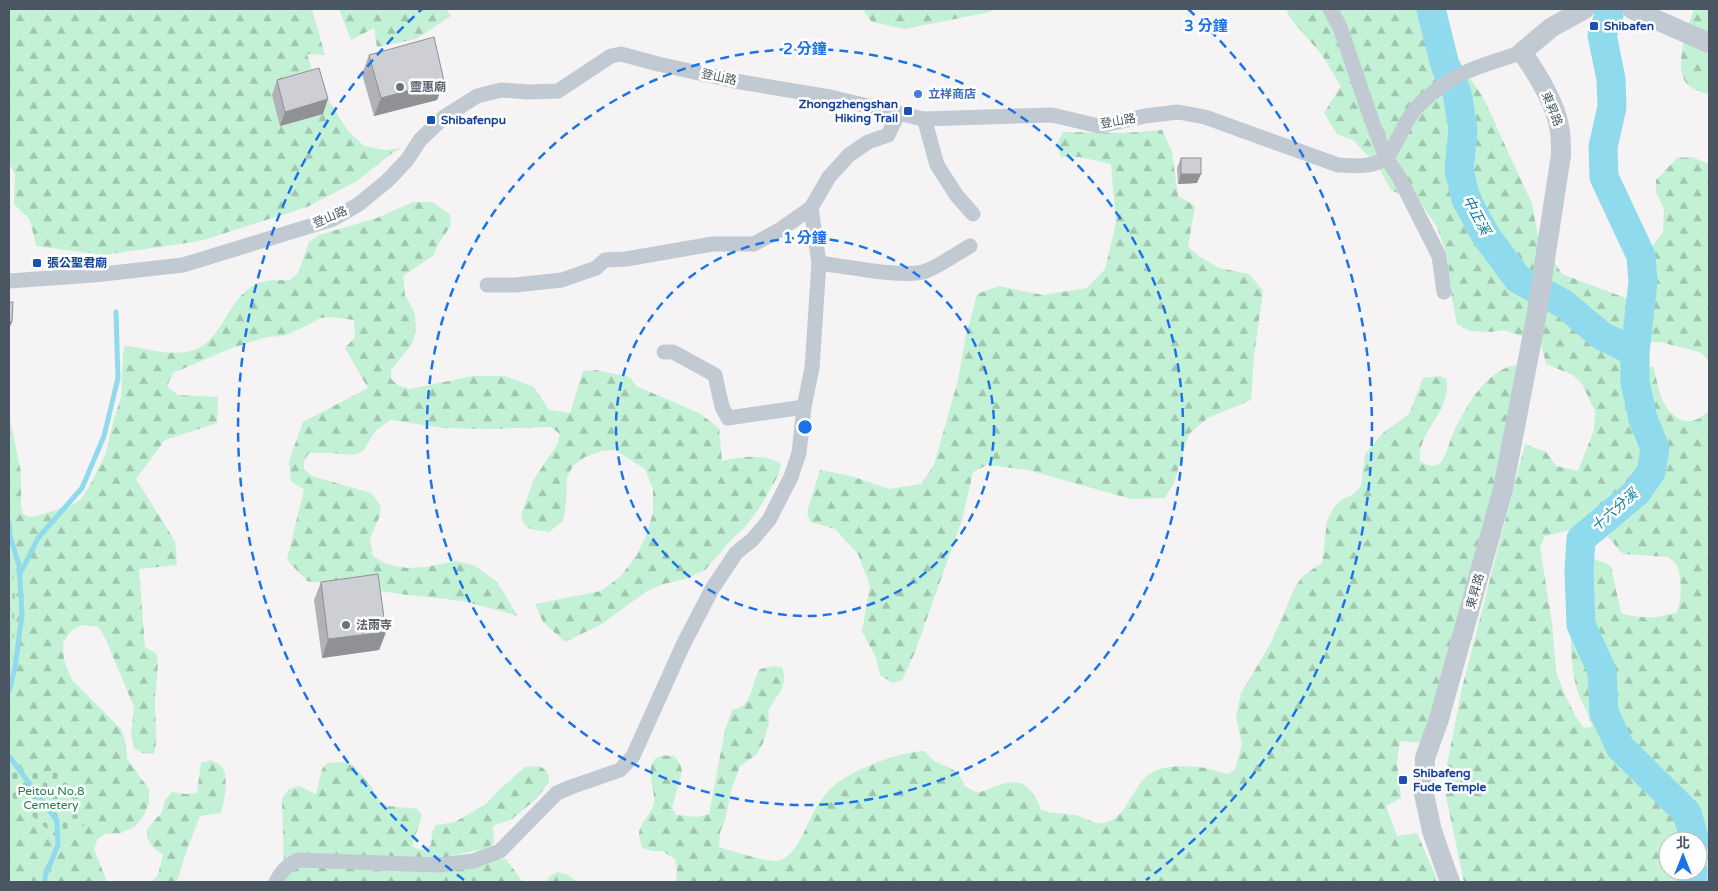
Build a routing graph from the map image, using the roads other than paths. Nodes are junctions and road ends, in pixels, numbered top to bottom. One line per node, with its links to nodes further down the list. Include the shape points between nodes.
1 (1330, 9): 8 (street, via 1340,27)
2 (1585, 9): 5 (street, via 1552,27)
3 (1632, 9): 4 (street)
4 (1709, 43)
5 (1522, 52): 8 (street, via 1460,74 1445,83 1422,101 1410,116); 19 (street, 東昇路, via 1555,110 1561,155 1536,318 1504,489 1425,758 1424,794 1432,831)
6 (898, 114): 7 (street, 登山路); 9 (street, via 888,135 868,142 842,162); 13 (street, 登山路, via 621,54 611,56 558,90 501,90 478,96 444,117 420,140 387,181 359,204 333,218 183,265)
7 (923, 118): 8 (street, 登山路, via 1052,115 1099,126 1178,112 1205,117 1338,165 1370,165); 10 (street, via 937,165)
8 (1386, 157): 15 (street, via 1439,256)
9 (811, 208): 12 (street); 14 (street, via 754,244 713,244 605,260 596,268 562,280)
10 (973, 214)
11 (970, 246): 12 (street, via 926,271 914,274)
12 (819, 263): 17 (street, via 812,368)
13 (9, 281)
14 (487, 285)
15 (1444, 292)
16 (664, 352): 17 (street, via 673,352 715,375 728,418)
17 (804, 407): 18 (street, via 799,453 791,478 769,520 736,553 712,589 633,756 620,770 557,793 500,851 473,861 439,865 298,860 288,865)
18 (276, 882)
19 (1450, 882)

